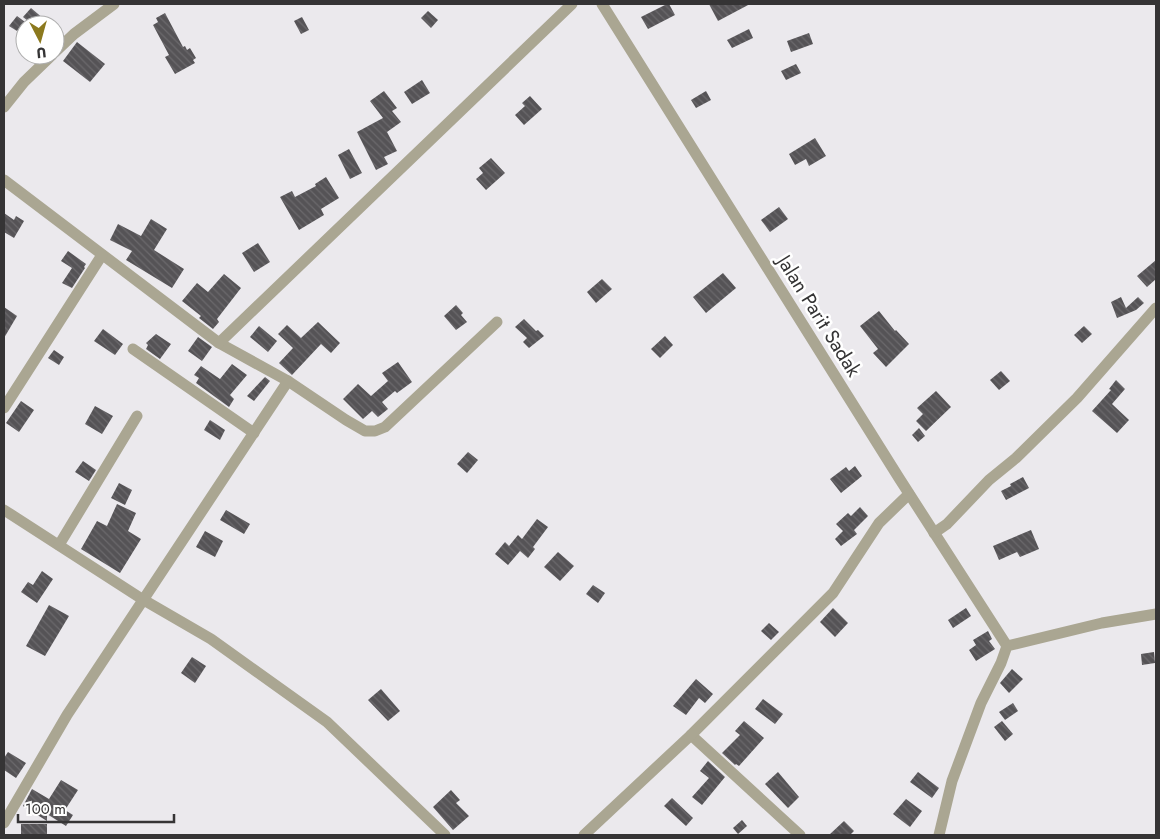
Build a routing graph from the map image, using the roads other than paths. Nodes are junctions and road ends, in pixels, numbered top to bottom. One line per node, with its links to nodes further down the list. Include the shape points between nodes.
1 (114, 4): 4 (street)
2 (572, 4): 11 (street)
3 (602, 4): 17 (street, Jalan Parit Sadak)
4 (65, 43)
5 (42, 65): 6 (street)
6 (4, 107)
7 (4, 180): 8 (street)
8 (102, 255): 11 (street); 14 (street)
9 (1156, 308): 19 (street, via 1078,398)
10 (497, 322): 13 (street, via 376,432 364,430 346,420)
11 (219, 343): 13 (street)
12 (133, 349): 16 (street)
13 (288, 381): 16 (street)
14 (4, 408)
15 (138, 416): 20 (street)
16 (254, 433): 21 (street)
17 (909, 494): 19 (street, Jalan Parit Sadak); 24 (street, via 879,523 833,594)
18 (4, 510): 20 (street)
19 (941, 528): 23 (street, Jalan Parit Sadak)
20 (60, 545): 21 (street)
21 (142, 599): 25 (street); 26 (street, via 211,639 327,722)
22 (1156, 614): 23 (street, via 1102,623)
23 (1007, 646): 29 (street, via 981,703 952,781)
24 (691, 735): 27 (street); 28 (street)
25 (4, 823)
26 (445, 835)
27 (584, 835)
28 (800, 835)
29 (939, 835)

